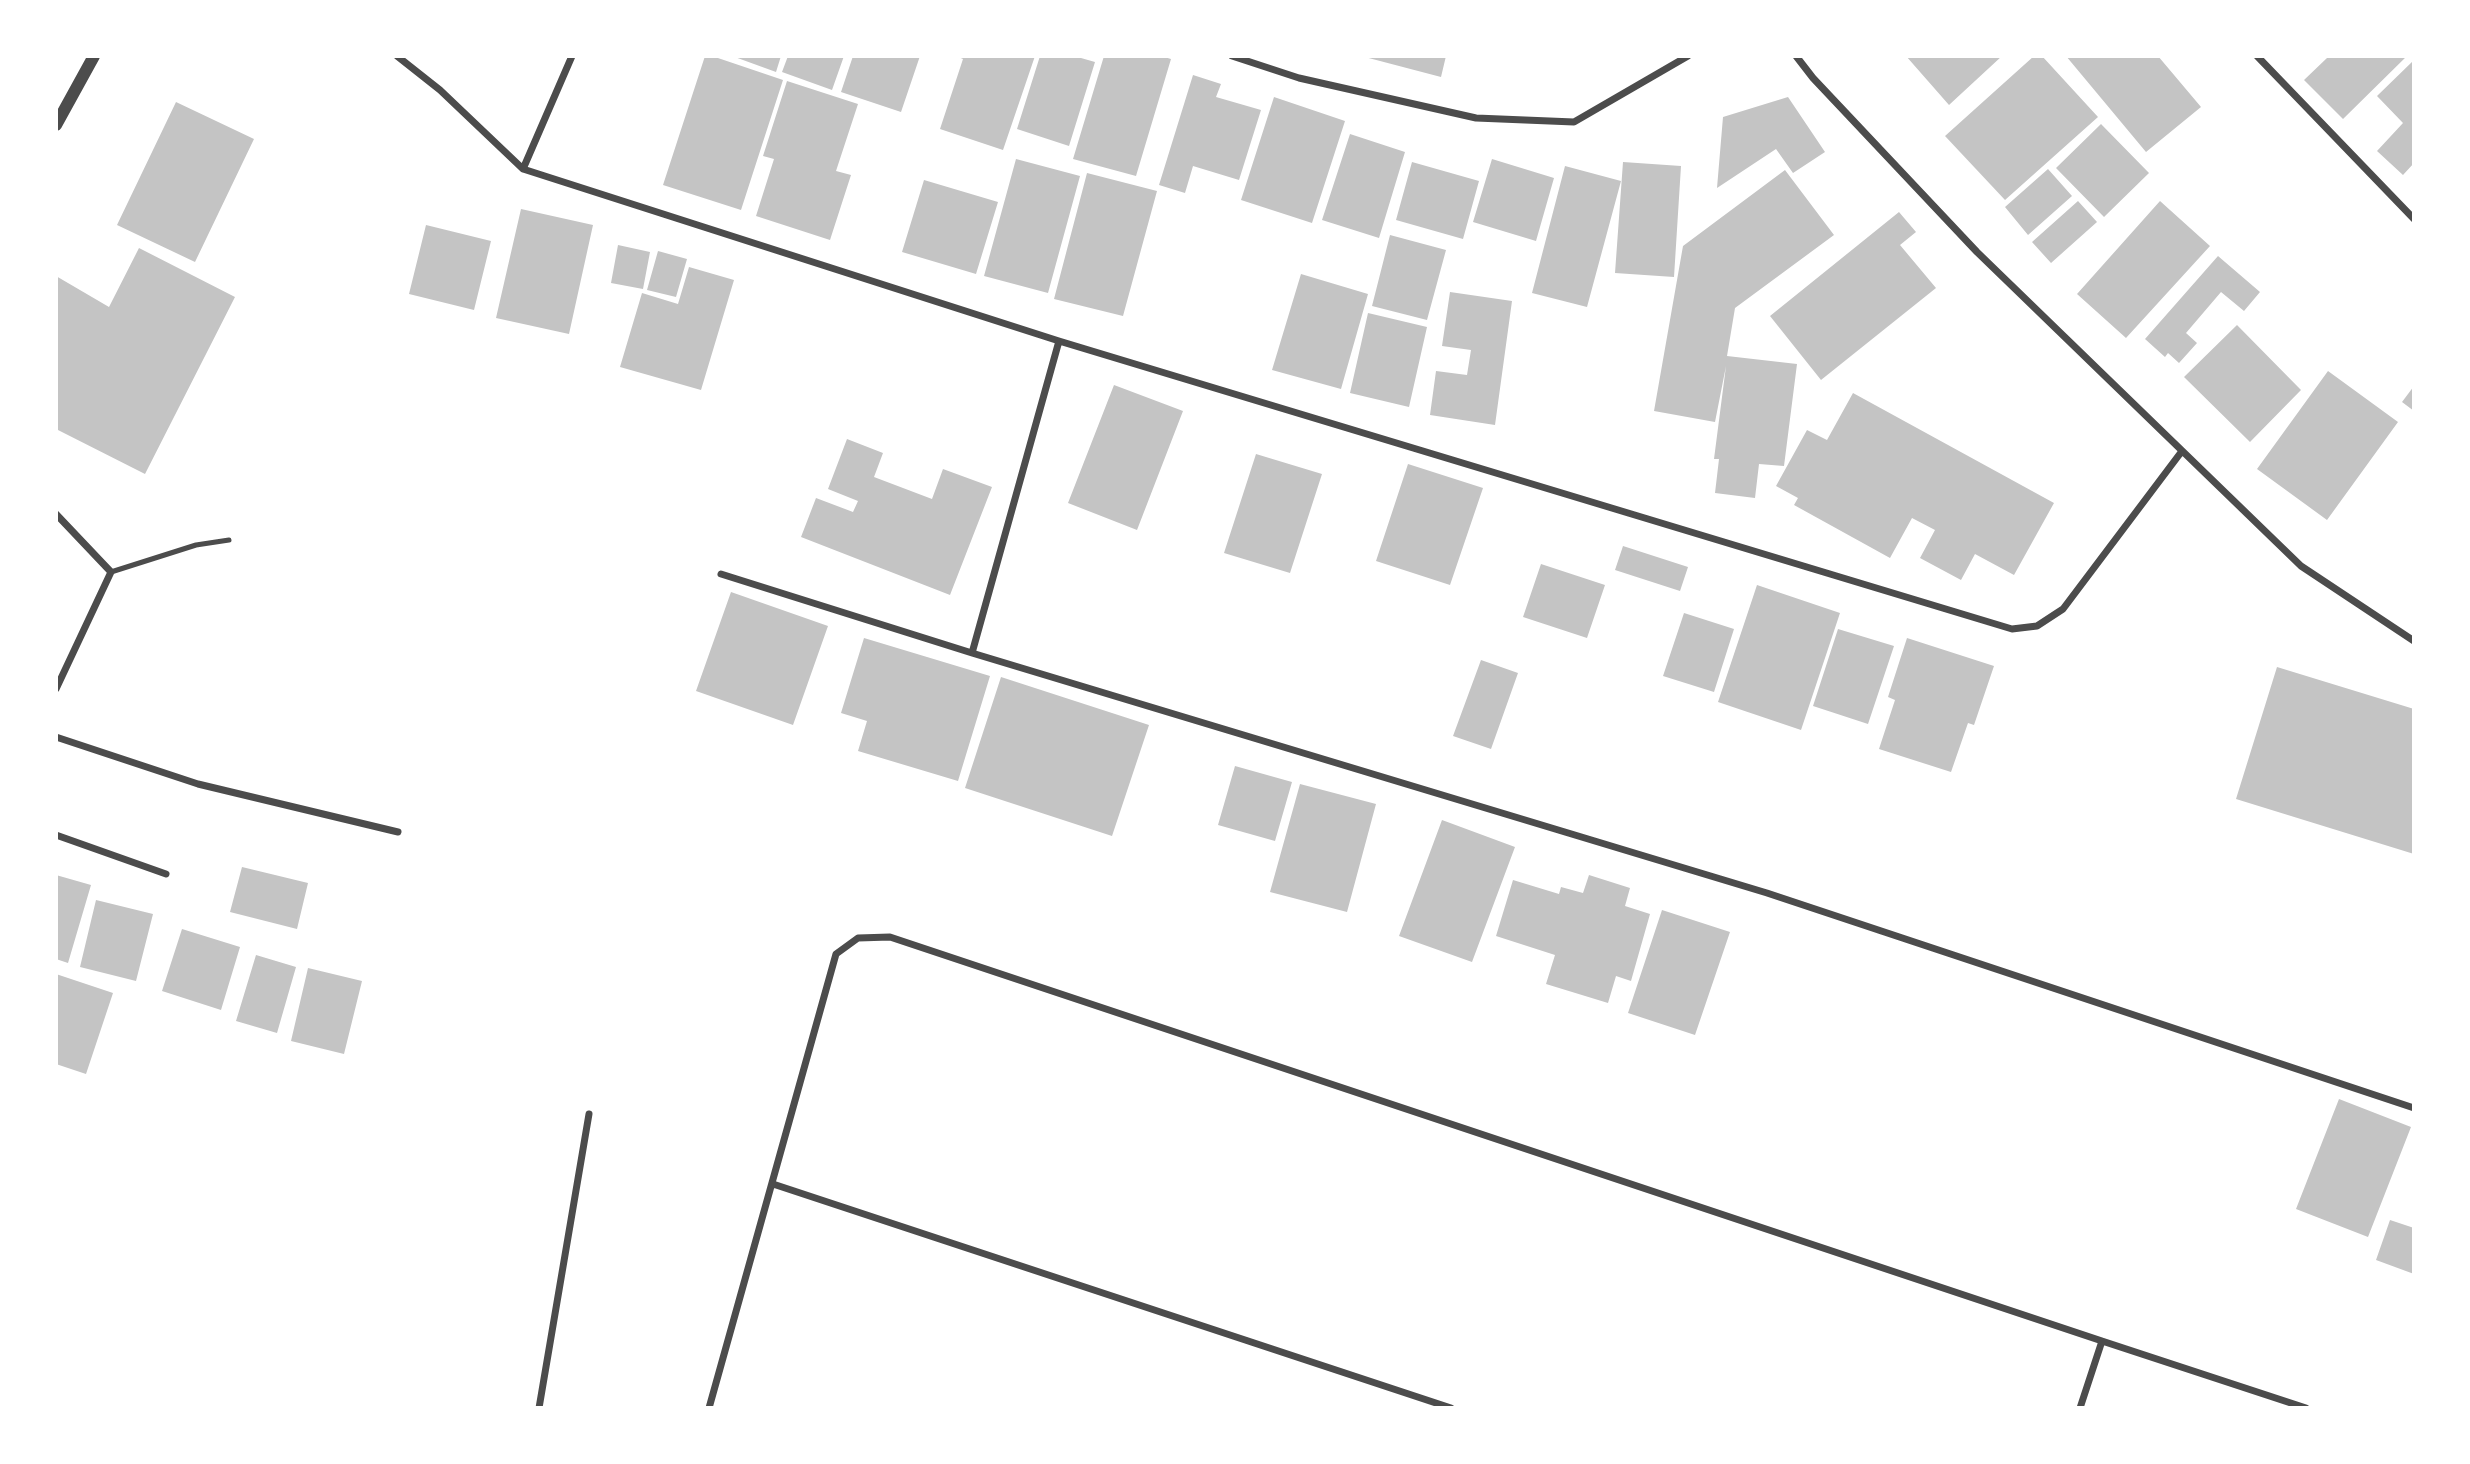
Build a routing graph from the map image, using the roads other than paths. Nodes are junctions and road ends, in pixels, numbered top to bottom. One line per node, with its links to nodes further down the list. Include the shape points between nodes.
1 (94, 56): 8 (street)
2 (397, 56): 9 (street)
3 (572, 56): 9 (street)
4 (1232, 56): 5 (street, via 1299,78 1476,118 1574,122)
5 (1688, 56)
6 (1796, 56): 12 (street, via 1976,252)
7 (2257, 56): 10 (street)
8 (56, 125)
9 (523, 169): 11 (street)
10 (2414, 219)
11 (1059, 341): 12 (street, via 2012,629 2036,626 2063,610); 18 (street)
12 (2182, 451): 17 (street, via 2301,566)
13 (56, 513): 15 (street)
14 (229, 540): 15 (lane, via 196,545)
15 (111, 572): 19 (street)
16 (721, 574): 18 (street)
17 (2414, 641)
18 (972, 653): 24 (street, via 1767,892)
19 (56, 690)
20 (56, 737): 21 (street, via 198,784)
21 (398, 832)
22 (56, 835): 23 (street)
23 (166, 874)
24 (2414, 1108)
25 (589, 1114): 28 (street)
26 (773, 1184): 27 (street, via 836,954 858,938 890,937); 29 (street); 30 (street)
27 (2102, 1341): 31 (street); 32 (street)
28 (539, 1408)
29 (709, 1408)
30 (1451, 1408)
31 (2080, 1408)
32 (2306, 1408)

